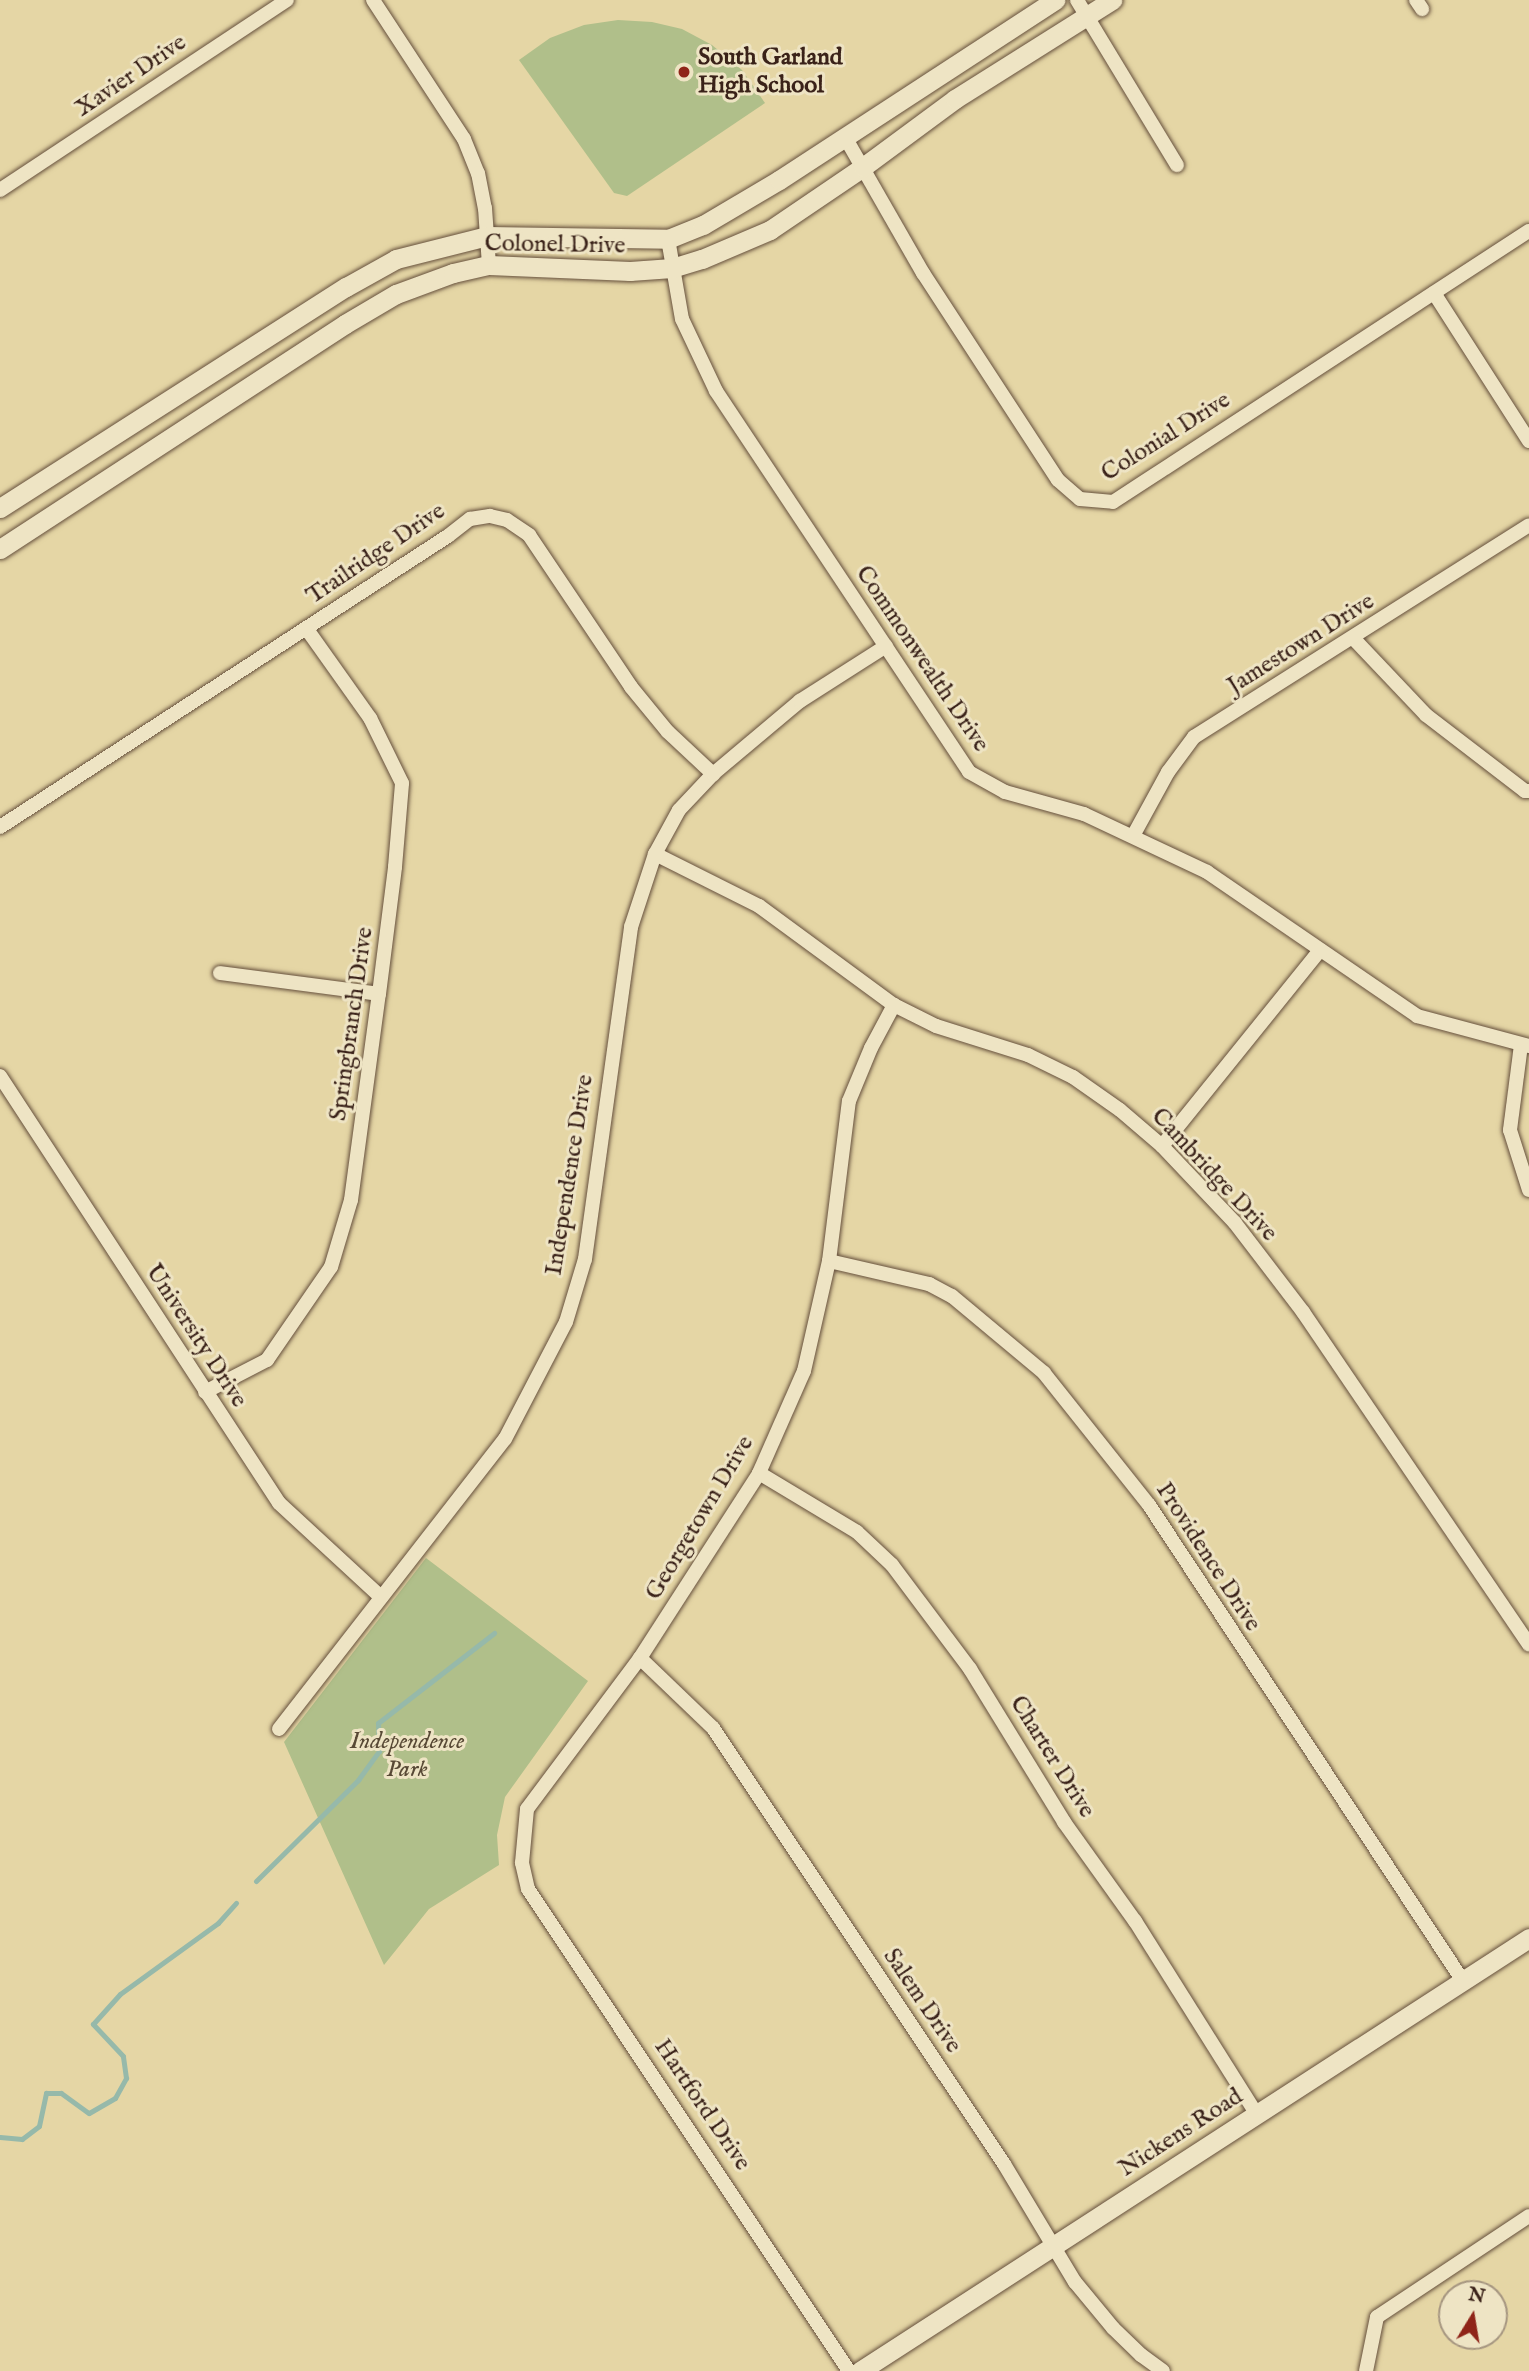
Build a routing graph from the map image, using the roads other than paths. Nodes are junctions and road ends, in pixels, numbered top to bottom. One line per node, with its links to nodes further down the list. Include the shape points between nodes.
1 (287, 0): 9 (street, Xavier Drive)
2 (373, 0): 11 (street, via 464,139 478,173)
3 (1055, 0): 6 (street, Colonel Drive)
4 (1112, 0): 5 (street, Colonel Drive)
5 (1082, 8): 7 (street); 8 (street, Colonel Drive)
6 (845, 137): 8 (street, Colonial Drive); 12 (street, Colonel Drive, via 703,225)
7 (1177, 165)
8 (863, 167): 14 (street, Colonel Drive, via 770,230); 15 (street, Colonial Drive, via 938,296 1058,480 1080,499 1113,502)
9 (0, 190)
10 (1529, 231): 15 (street, Colonial Drive)
11 (487, 236): 12 (street, Colonel Drive); 13 (street); 17 (street, Colonel Drive, via 396,259 345,287)
12 (668, 239): 14 (street, Commonwealth Drive)
13 (489, 265): 14 (street, Colonel Drive, via 630,271); 19 (street, Colonel Drive, via 396,294)
14 (672, 268): 22 (street, Commonwealth Drive, via 682,319 716,391)
15 (1434, 293): 16 (street)
16 (1529, 441)
17 (0, 508)
18 (1529, 525): 21 (street, Jamestown Drive)
19 (0, 549)
20 (306, 628): 23 (street, Trailridge Drive, via 470,519 490,516 507,520 529,535 638,696); 25 (street, Trailridge Drive); 30 (street, Springbranch Drive, via 370,718 402,783)
21 (1353, 638): 24 (street, via 1426,715); 26 (street, Jamestown Drive, via 1194,737 1168,772)
22 (886, 646): 23 (street, Independence Drive, via 800,701); 26 (street, Commonwealth Drive, via 969,772 1005,792 1084,814)
23 (713, 774): 27 (street, Independence Drive, via 679,810)
24 (1529, 791)
25 (0, 827)
26 (1133, 836): 28 (street, Commonwealth Drive, via 1207,872)
27 (655, 854): 31 (street, Cambridge Drive, via 759,906); 39 (street, Independence Drive, via 631,927 584,1259 566,1322 505,1439)
28 (1320, 950): 32 (street, Commonwealth Drive, via 1417,1016); 34 (street)
29 (220, 973): 30 (street)
30 (379, 994): 37 (street, Springbranch Drive, via 351,1200 331,1267 267,1360)
31 (894, 1005): 34 (street, Cambridge Drive, via 936,1026 1028,1055 1073,1077); 36 (street, Georgetown Drive, via 849,1101)
32 (1525, 1045): 35 (street, via 1510,1130)
33 (0, 1076): 37 (street, University Drive)
34 (1162, 1146): 40 (street, Cambridge Drive, via 1235,1223 1303,1311)
35 (1529, 1190)
36 (829, 1261): 38 (street, Georgetown Drive, via 804,1371); 45 (street, Providence Drive, via 929,1283 953,1296 1044,1373 1149,1505)
37 (205, 1392): 39 (street, University Drive, via 279,1503)
38 (759, 1473): 41 (street, Georgetown Drive); 46 (street, Charter Drive, via 857,1532 892,1565 970,1669 1064,1822 1135,1921)
39 (381, 1597): 42 (street, Independence Drive)
40 (1529, 1644)
41 (640, 1658): 43 (street, Georgetown Drive, via 527,1809); 48 (street, Salem Drive, via 713,1728)
42 (279, 1729)
43 (522, 1863): 49 (street, Hartford Drive, via 528,1889)
44 (1529, 1938): 45 (street, Nickens Road)
45 (1463, 1981): 46 (street, Nickens Road)
46 (1256, 2113): 48 (street, Nickens Road)
47 (1529, 2216): 52 (street, via 1377,2317)
48 (1054, 2245): 50 (street, Nickens Road); 51 (street, Salem Drive, via 1074,2283 1141,2356)
49 (849, 2371)
50 (860, 2371)
51 (1163, 2371)
52 (1366, 2371)

